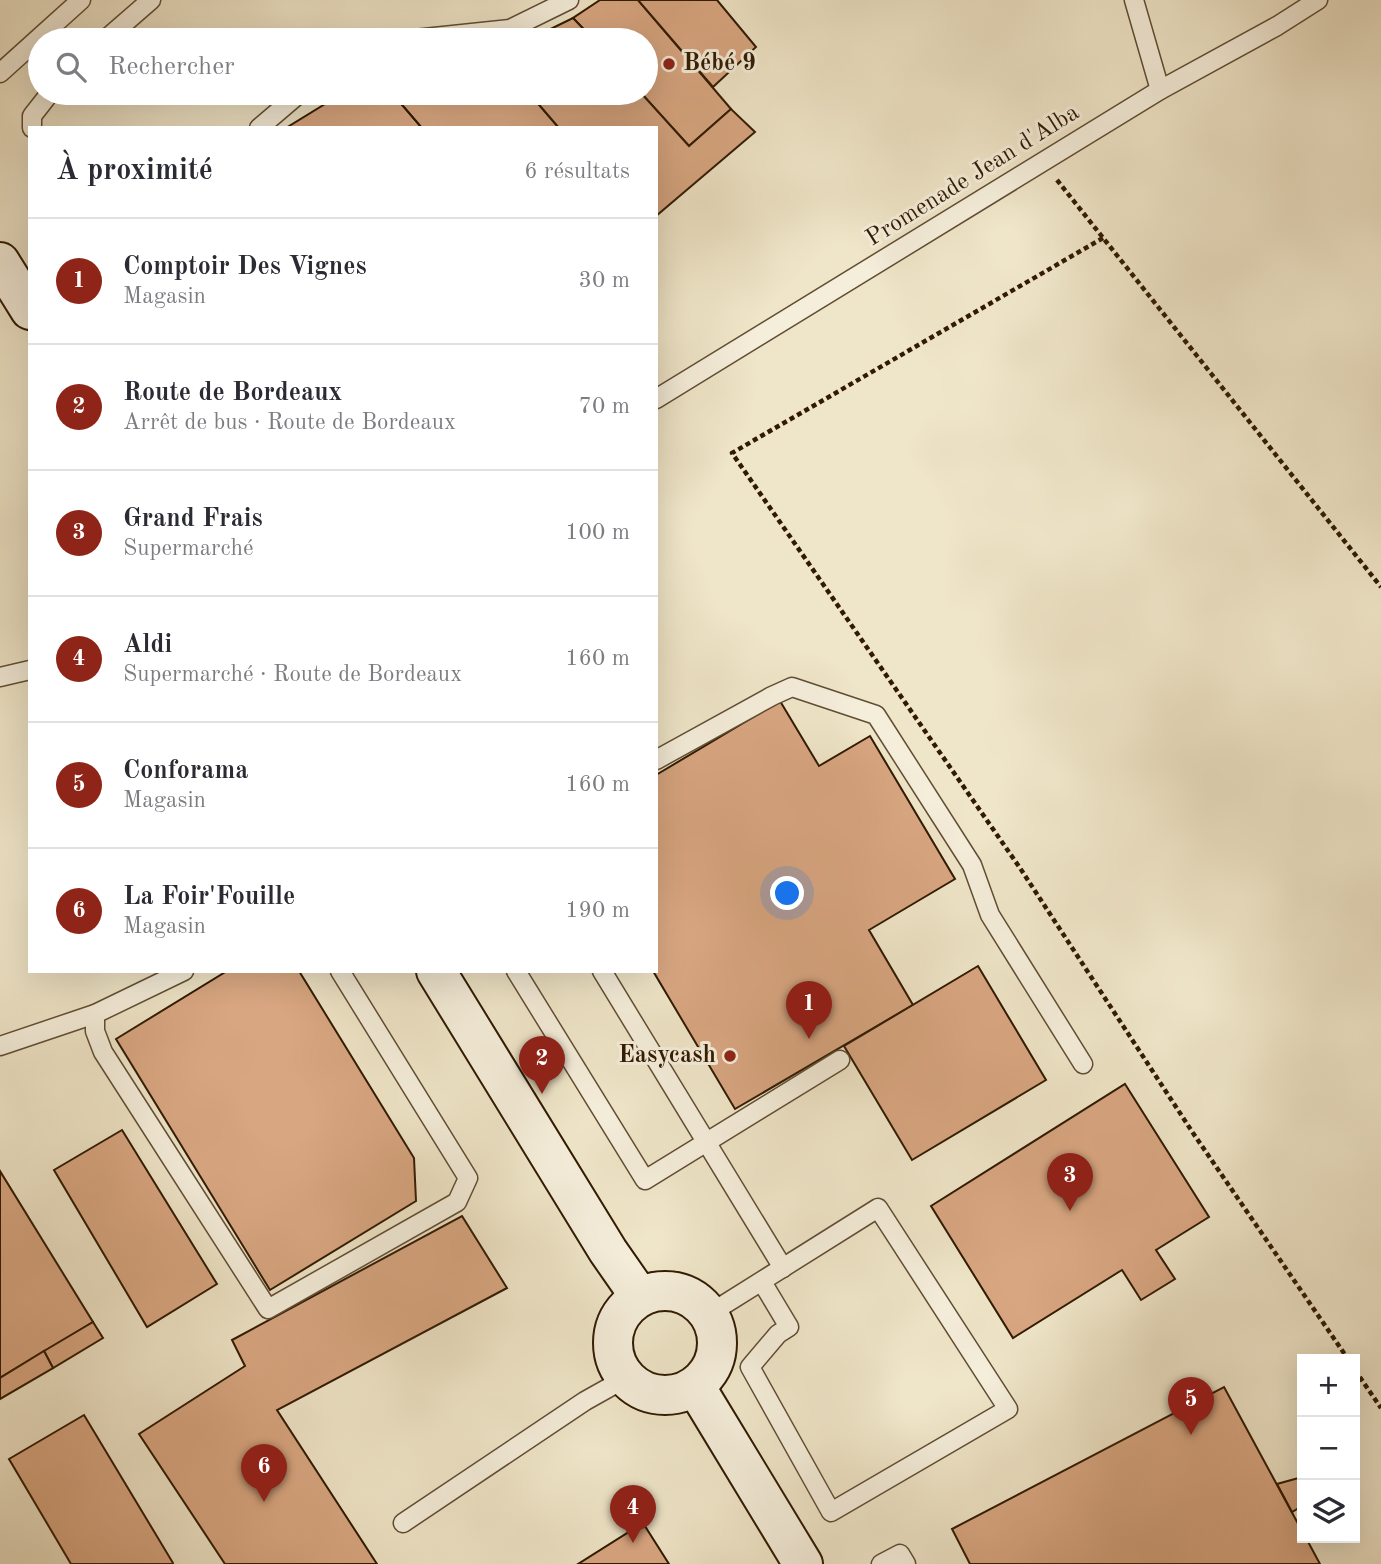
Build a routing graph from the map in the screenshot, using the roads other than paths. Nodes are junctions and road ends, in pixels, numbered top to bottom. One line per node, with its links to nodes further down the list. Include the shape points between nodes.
1 (81, 0): 6 (lane)
2 (151, 0): 7 (lane)
3 (569, 0): 8 (lane)
4 (1134, 0): 11 (lane)
5 (1318, 0): 11 (lane, Promenade Jean d'Alba)
6 (52, 28)
7 (119, 28)
8 (512, 28)
9 (28, 49): 10 (lane)
10 (0, 73)
11 (1160, 90): 18 (lane, Promenade Jean d'Alba)
12 (41, 105): 14 (lane, via 32,116)
13 (286, 105): 15 (lane)
14 (32, 126)
15 (261, 126)
16 (0, 262): 17 (main road)
17 (28, 307)
18 (658, 398)
19 (28, 670): 20 (lane)
20 (0, 677)
21 (658, 759): 30 (lane, via 792,687 876,715 972,865 990,915)
22 (180, 973): 27 (lane)
23 (341, 973): 27 (lane, via 468,1178 457,1202 268,1309 103,1052 94,1031)
24 (437, 973): 34 (main road)
25 (517, 973): 31 (lane, via 645,1180)
26 (603, 973): 31 (lane)
27 (94, 1014): 28 (lane)
28 (0, 1046)
29 (840, 1060): 31 (lane)
30 (1083, 1064)
31 (706, 1143): 32 (lane)
32 (783, 1268): 33 (lane); 33 (lane, via 878,1208 1008,1409 831,1511 750,1367 789,1327)
33 (762, 1282): 35 (lane)
34 (640, 1297): 35 (main road, via 670,1291 692,1298); 36 (main road, via 619,1319 614,1334 617,1365)
35 (709, 1314): 37 (main road, via 717,1337 715,1361)
36 (626, 1378): 37 (main road, via 638,1388 660,1395 682,1393); 38 (lane)
37 (695, 1386): 39 (main road)
38 (404, 1523)
39 (803, 1564)
40 (881, 1564): 41 (lane, via 900,1554)
41 (906, 1564)

